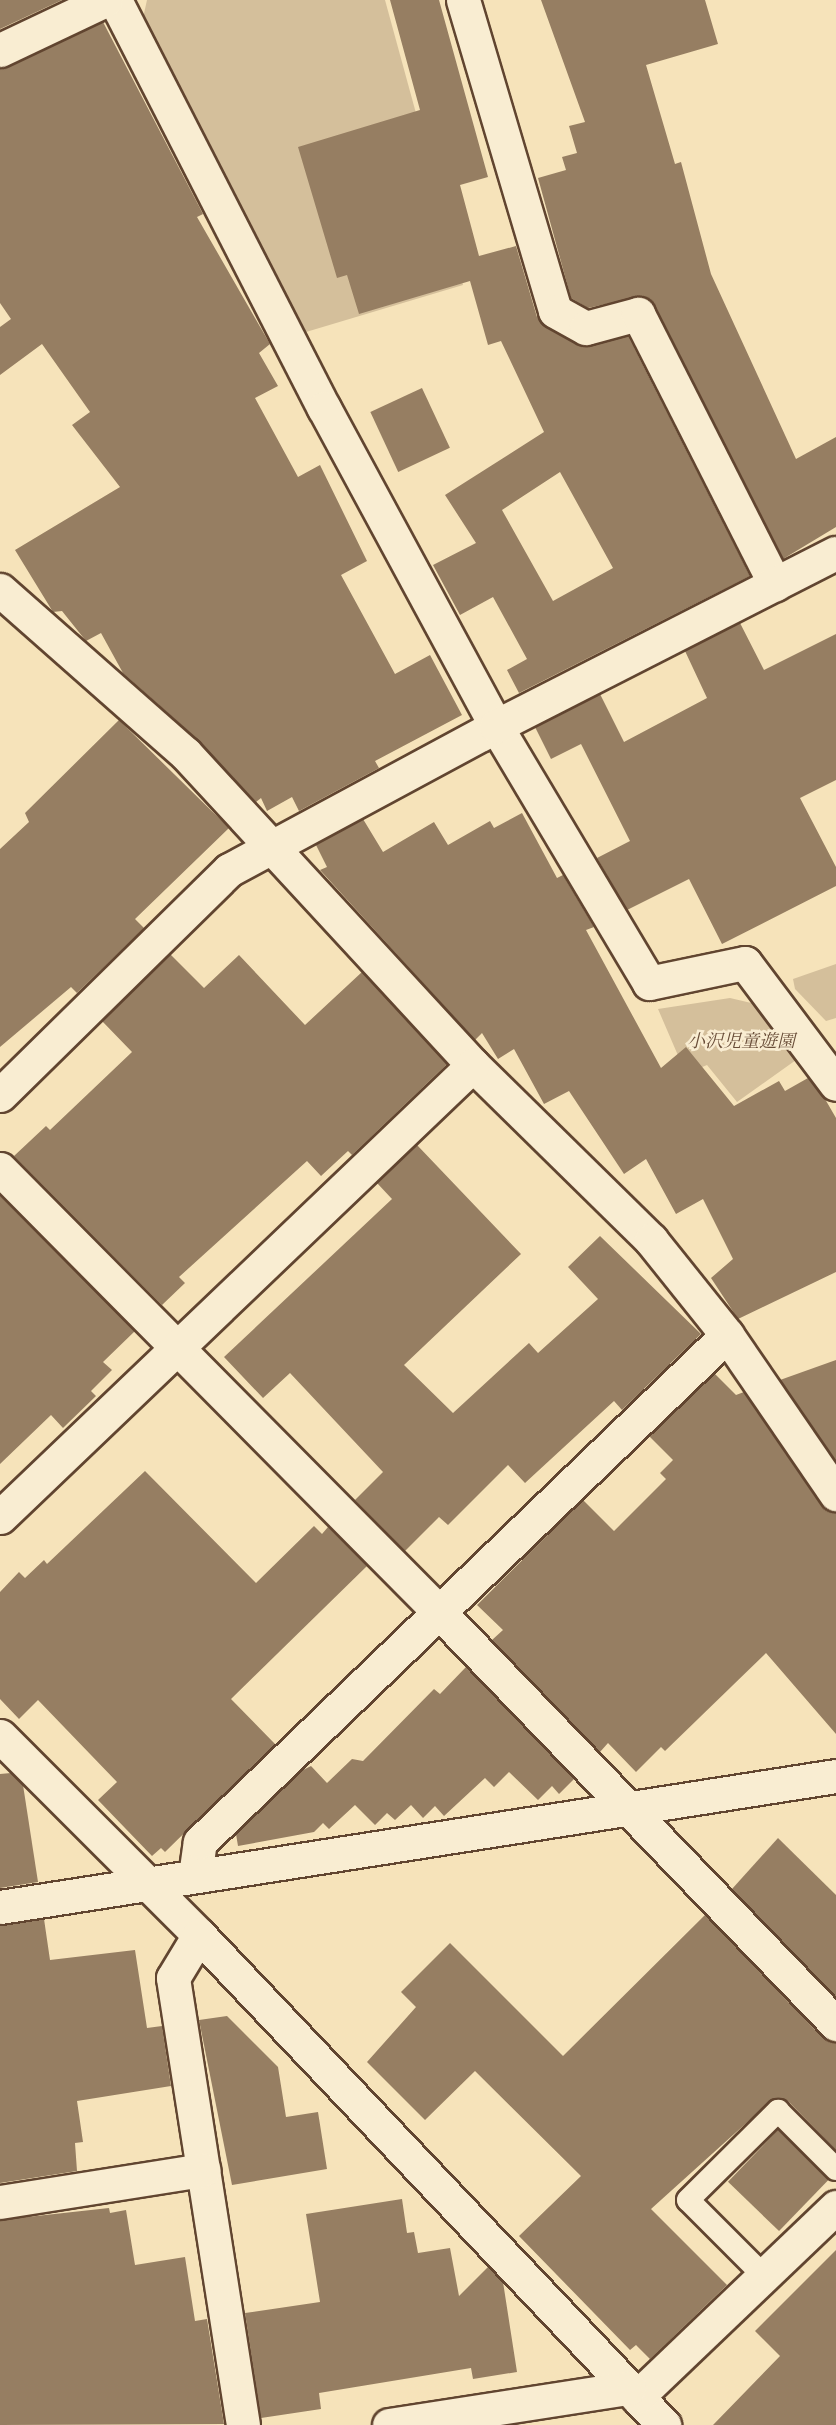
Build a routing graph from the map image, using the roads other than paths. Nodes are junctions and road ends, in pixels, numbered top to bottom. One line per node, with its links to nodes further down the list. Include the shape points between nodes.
1 (106, 0): 4 (street)
2 (115, 0): 8 (street, via 324,408)
3 (463, 0): 6 (street, via 555,311 585,328 638,314)
4 (0, 50)
5 (836, 553): 6 (street)
6 (775, 584): 8 (street)
7 (0, 590): 9 (street, via 185,753)
8 (496, 726): 9 (street); 11 (street, via 649,983 745,963)
9 (268, 848): 10 (street); 12 (street, via 229,870)
10 (473, 1065): 14 (street, via 651,1240); 15 (street)
11 (836, 1084)
12 (0, 1095)
13 (0, 1169): 15 (street)
14 (727, 1335): 16 (street); 18 (street)
15 (175, 1349): 17 (street); 18 (street)
16 (836, 1494)
17 (0, 1517)
18 (440, 1613): 21 (street); 22 (street, via 201,1842)
19 (0, 1736): 23 (street)
20 (836, 1776): 21 (street)
21 (627, 1809): 22 (street); 26 (street)
22 (195, 1876): 23 (street)
23 (149, 1884): 24 (street); 25 (street)
24 (0, 1907)
25 (199, 1935): 28 (street, via 173,1978); 32 (street)
26 (836, 2024)
27 (836, 2169): 31 (lane, via 778,2111 688,2200)
28 (203, 2170): 29 (street); 33 (street)
29 (0, 2202)
30 (836, 2206): 31 (street)
31 (764, 2276): 32 (street)
32 (633, 2393): 34 (street); 35 (street)
33 (243, 2425)
34 (389, 2425)
35 (664, 2425)

